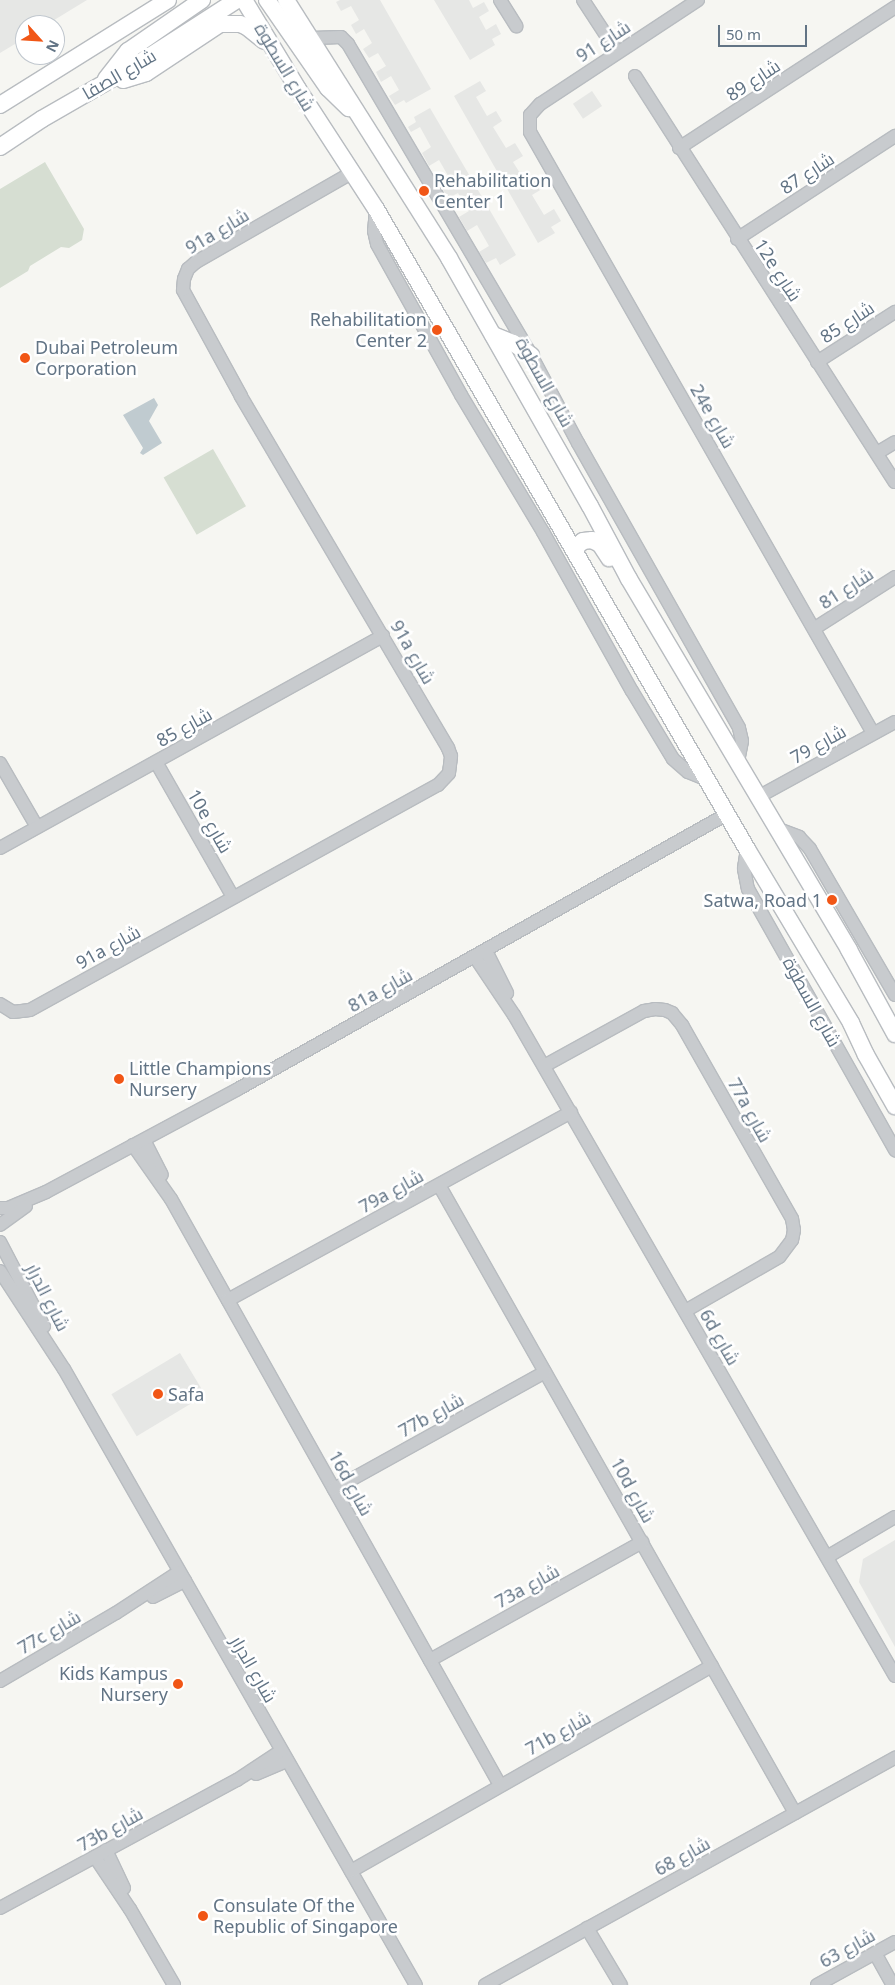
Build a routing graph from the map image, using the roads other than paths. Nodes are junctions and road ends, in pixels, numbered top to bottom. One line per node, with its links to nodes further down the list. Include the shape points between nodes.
1 (168, 0): 10 (main road, شارع الصفا)
2 (202, 0): 18 (main road, via 128,51)
3 (237, 0): 18 (main road, شارع الصفا, via 136,65)
4 (286, 0): 14 (main road, شارع السطوة)
5 (299, 0): 14 (main road)
6 (500, 0): 13 (street)
7 (583, 0): 16 (street)
8 (698, 0): 16 (street, شارع 91)
9 (268, 2): 11 (main road); 20 (main road, via 328,88)
10 (155, 6): 19 (main road, شارع الصفا)
11 (248, 7): 15 (main road, شارع السطوة)
12 (895, 7): 24 (street, شارع 89)
13 (516, 26)
14 (312, 38): 20 (main road, شارع السطوة); 30 (street, شارع السطوة, via 341,37 348,44)
15 (272, 48): 18 (main road, via 247,27 220,24 146,73); 25 (main road, شارع السطوة)
16 (617, 52): 21 (street, شارع 91, via 540,104)
17 (635, 76): 24 (street, 12e شارع)
18 (103, 82): 23 (main road, شارع الصفا)
19 (0, 105)
20 (357, 113): 29 (main road, شارع السطوة, via 449,258)
21 (530, 115): 38 (street, 24e شارع, via 533,140)
22 (895, 136): 27 (street, شارع 87)
23 (0, 147)
24 (680, 148): 27 (street, 12e شارع)
25 (353, 172): 26 (main road, شارع السطوة); 39 (street, 91a شارع, via 196,262 186,274 183,290 241,396)
26 (376, 209): 35 (main road, شارع السطوة); 45 (street, via 374,231 377,244 632,691 673,759 683,768)
27 (737, 239): 31 (street, 12e شارع)
28 (895, 312): 31 (street, شارع 85)
29 (493, 335): 30 (main road); 37 (main road, شارع السطوة)
30 (531, 355): 42 (street, شارع السطوة, via 739,728 742,741)
31 (817, 362): 33 (street, 12e شارع)
32 (895, 442): 33 (street)
33 (877, 454): 34 (street, 12e شارع)
34 (895, 482)
35 (574, 549): 37 (main road, via 587,540 596,542 614,567); 45 (main road, شارع السطوة)
36 (895, 577): 38 (street, شارع 81)
37 (629, 579): 42 (main road, شارع السطوة)
38 (815, 628): 41 (street, 24e شارع)
39 (383, 636): 43 (street, شارع 85); 52 (street, 91a شارع, via 448,748 451,756 449,773 438,785)
40 (895, 722): 41 (street, شارع 79)
41 (873, 733): 46 (street, شارع 79)
42 (738, 761): 46 (main road, شارع السطوة)
43 (156, 762): 48 (street, شارع 85); 52 (street, 10e شارع)
44 (0, 763): 48 (street)
45 (708, 780): 47 (main road, شارع السطوة)
46 (758, 796): 49 (main road, شارع السطوة)
47 (727, 814): 51 (main road, شارع السطوة); 53 (street, 81a شارع)
48 (37, 827): 50 (street, شارع 85)
49 (776, 828): 54 (street, via 794,834 807,844); 57 (main road, شارع السطوة)
50 (0, 848)
51 (747, 849): 56 (main road, شارع السطوة); 63 (street, شارع السطوة, via 744,869 748,888)
52 (234, 897): 55 (street, 91a شارع, via 30,1010 13,1012)
53 (481, 954): 58 (street, 6d شارع, via 508,995 514,1015); 62 (street, 81a شارع)
54 (895, 995)
55 (0, 1004)
56 (851, 1023): 59 (main road, via 866,1039); 60 (main road, شارع السطوة)
57 (895, 1034)
58 (544, 1066): 61 (street, 6d شارع); 71 (street, 77a شارع, via 644,1012 665,1010 682,1025 792,1219 794,1230 792,1240 779,1258)
59 (895, 1083)
60 (895, 1106)
61 (570, 1112): 64 (street, 79a شارع); 71 (street, 6d شارع)
62 (138, 1142): 65 (street, 81a شارع); 70 (street, 16d شارع, via 164,1180 171,1199)
63 (895, 1150)
64 (439, 1185): 70 (street, 79a شارع); 73 (street, 10d شارع)
65 (46, 1192): 66 (street, 81a شارع, via 8,1208); 67 (street, 81a شارع)
66 (0, 1208)
67 (0, 1225)
68 (0, 1242): 72 (street, شارع الدرار)
69 (0, 1271): 72 (street, شارع الدرار)
70 (228, 1300): 74 (street, 16d شارع)
71 (685, 1310): 77 (street, 6d شارع)
72 (64, 1369): 78 (street, شارع الدرار)
73 (545, 1372): 74 (street, 77b شارع); 76 (street, 10d شارع)
74 (334, 1489): 79 (street, 16d شارع)
75 (895, 1517): 77 (street)
76 (642, 1542): 79 (street, 73a شارع); 80 (street, 10d شارع)
77 (827, 1557): 81 (street, 6d شارع)
78 (182, 1576): 82 (street, 77c شارع); 83 (street, شارع الدرار)
79 (430, 1660): 85 (street, 16d شارع)
80 (712, 1666): 85 (street, 71b شارع); 86 (street, 10d شارع)
81 (895, 1676)
82 (1, 1678)
83 (284, 1756): 87 (street, 73b شارع); 88 (street, شارع الدرار)
84 (895, 1758): 86 (street, شارع 68)
85 (500, 1785): 88 (street, 71b شارع, via 421,1830 402,1835)
86 (795, 1813): 90 (street, شارع 68)
87 (101, 1854): 89 (street, 73b شارع); 93 (street, via 125,1890 130,1909)
88 (349, 1868): 94 (street, شارع الدرار)
89 (0, 1908)
90 (587, 1928): 95 (street, شارع 68); 96 (street)
91 (895, 1942): 92 (street, شارع 63)
92 (875, 1953): 97 (street, شارع 63); 98 (street)
93 (174, 1985)
94 (416, 1985)
95 (484, 1985)
96 (621, 1985)
97 (816, 1985)
98 (893, 1985)

